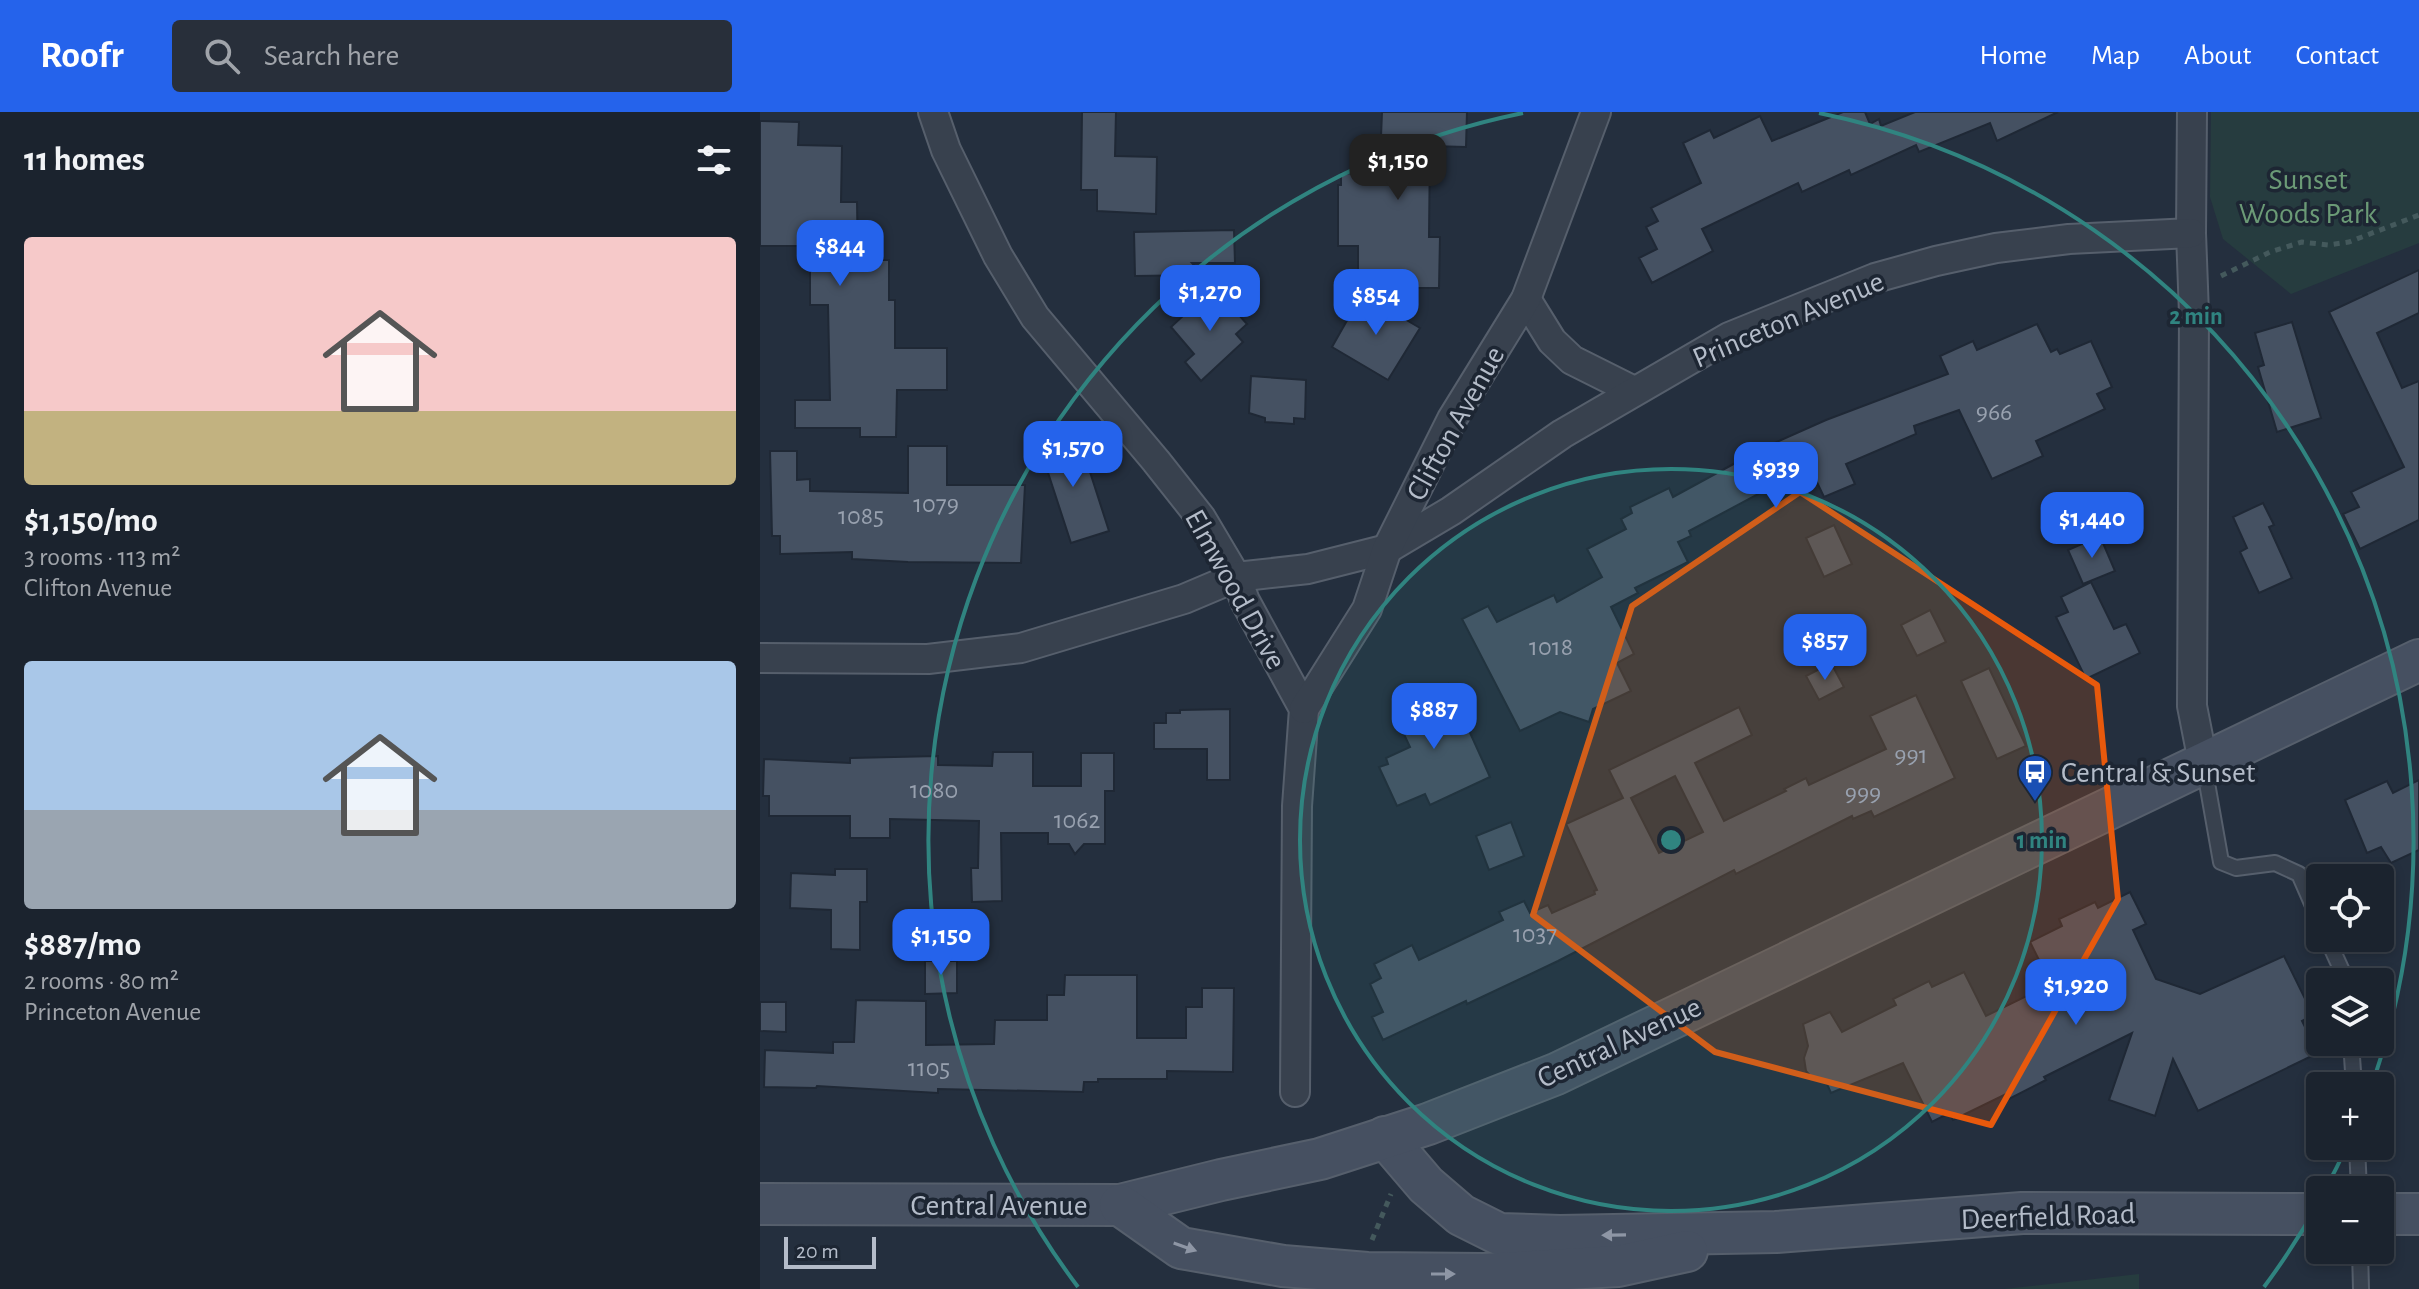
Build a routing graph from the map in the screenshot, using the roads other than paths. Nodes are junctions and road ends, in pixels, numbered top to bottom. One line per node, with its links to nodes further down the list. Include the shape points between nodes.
1 (933, 112): 8 (street, Elmwood Drive, via 998,256 1035,317 1201,518)
2 (1596, 112): 5 (street, Clifton Avenue)
3 (2192, 112): 4 (street)
4 (2191, 233): 6 (street, Princeton Avenue, via 1996,248 1890,274 1729,337); 12 (street, via 2192,706)
5 (1526, 299): 6 (street, Clifton Avenue, via 1552,341 1572,360); 7 (street, Clifton Avenue, via 1452,419)
6 (1634, 391): 7 (street, Princeton Avenue)
7 (1387, 549): 8 (street, Princeton Avenue, via 1308,569); 11 (street, via 1367,609)
8 (1236, 577): 9 (street, Princeton Avenue, via 1184,599 1021,648 928,659); 11 (street, Elmwood Drive)
9 (760, 658)
10 (2419, 660): 12 (main road, Central Avenue)
11 (1304, 709): 14 (street, via 1297,806)
12 (2203, 762): 13 (lane, via 2221,862 2236,868 2275,863 2299,874); 15 (main road, Central Avenue, via 1556,1074)
13 (2306, 890)
14 (1295, 1092)
15 (1385, 1137): 17 (main road, Central Avenue, via 1320,1159); 21 (main road, Deerfield Road, one-way to 15, via 1499,1234 1461,1215 1426,1185)
16 (760, 1204): 17 (main road, Central Avenue)
17 (1120, 1205): 21 (main road, Deerfield Road, one-way to 21, via 1181,1248 1283,1266 1367,1273 1484,1274 1618,1266)
18 (2306, 1214): 21 (main road, Deerfield Road, via 2022,1213)
19 (2394, 1214): 20 (main road)
20 (2419, 1214)
21 (1776, 1232)
22 (2360, 1264): 23 (lane)
23 (2361, 1289)

